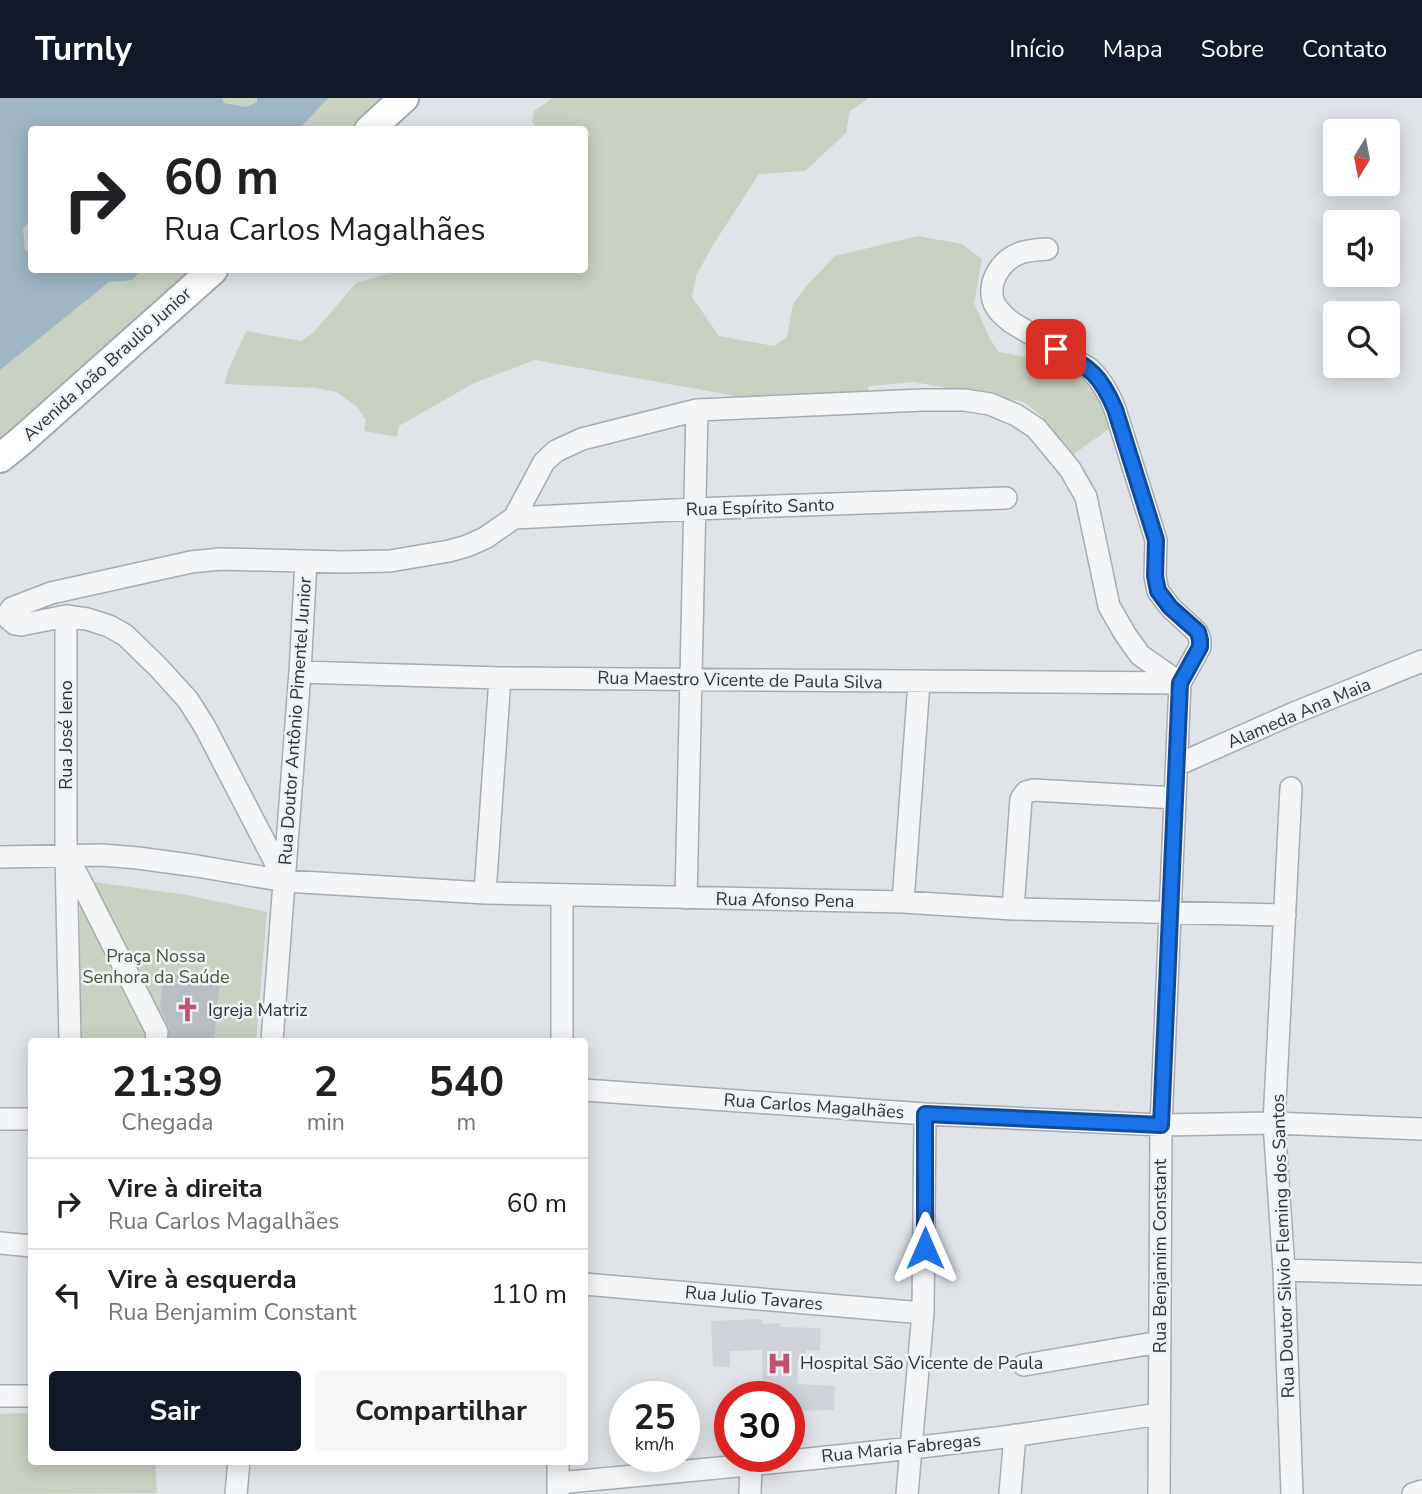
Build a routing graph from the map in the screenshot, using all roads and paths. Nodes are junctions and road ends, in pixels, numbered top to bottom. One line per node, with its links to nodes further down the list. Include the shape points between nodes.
1 (404, 98): 2 (main road)
2 (373, 126)
3 (1046, 248): 17 (street, via 1019,253 1004,262 995,275 993,301 1011,322 1090,369 1108,391 1156,540 1158,591 1198,632 1200,640)
4 (210, 273): 6 (main road, Avenida João Braulio Junior)
5 (698, 410): 8 (street); 9 (street, via 582,439 556,451 544,463); 17 (street, via 964,400 1016,415 1053,446 1086,498 1109,606 1125,634 1140,655)
6 (0, 458)
7 (1006, 498): 8 (street, Rua Espírito Santo)
8 (694, 509): 9 (street, Rua Espírito Santo); 15 (street)
9 (514, 518): 10 (street, via 485,538 449,551 390,561)
10 (306, 561): 11 (street, via 191,562 51,593 9,612 9,619 21,625); 13 (street, Rua Doutor Antônio Pimentel Junior)
11 (66, 616): 21 (street, Rua José Ieno); 23 (street, via 109,626 125,635 188,701)
12 (1422, 661): 18 (street, Alameda Ana Maia)
13 (300, 672): 14 (street, Rua Maestro Vicente de Paula Silva); 23 (street, Rua Doutor Antônio Pimentel Junior)
14 (500, 678): 15 (street, Rua Maestro Vicente de Paula Silva); 24 (street)
15 (691, 679): 16 (street, Rua Maestro Vicente de Paula Silva); 26 (street)
16 (919, 682): 17 (street, Rua Maestro Vicente de Paula Silva); 27 (street)
17 (1180, 683): 18 (street, Rua Benjamim Constant)
18 (1177, 765): 20 (street, Rua Benjamim Constant)
19 (1290, 788): 30 (street, Rua Doutor Silvio Fleming dos Santos)
20 (1175, 797): 28 (street, via 1026,792 1020,799); 29 (street, Rua Benjamim Constant)
21 (66, 855): 22 (street); 23 (street, via 138,858); 31 (street); 32 (street)
22 (0, 856)
23 (285, 881): 24 (street, Rua Afonso Pena); 33 (street, Rua Doutor Antônio Pimentel Junior)
24 (485, 893): 25 (street, Rua Afonso Pena)
25 (562, 895): 26 (street, Rua Afonso Pena); 34 (street)
26 (686, 898): 27 (street, Rua Afonso Pena)
27 (903, 902): 28 (street, Rua Afonso Pena)
28 (1013, 909): 29 (street, Rua Afonso Pena)
29 (1170, 912): 30 (street, Rua Afonso Pena); 40 (street, Rua Benjamim Constant)
30 (1285, 915): 39 (street, Rua Doutor Silvio Fleming dos Santos)
31 (70, 1038)
32 (156, 1038)
33 (272, 1038)
34 (562, 1038)
35 (588, 1090): 36 (street, Rua Carlos Magalhães)
36 (925, 1114): 40 (street, Rua Carlos Magalhães); 47 (street)
37 (0, 1119): 38 (street)
38 (28, 1119)
39 (1274, 1123): 40 (street, Rua Carlos Magalhães); 41 (street, Rua Carlos Magalhães); 44 (street, Rua Doutor Silvio Fleming dos Santos)
40 (1161, 1125): 48 (street, Rua Benjamim Constant)
41 (1422, 1129)
42 (0, 1243): 43 (street)
43 (28, 1246)
44 (1284, 1270): 45 (street); 67 (street, Rua Doutor Silvio Fleming dos Santos)
45 (1422, 1274)
46 (588, 1284): 47 (street, Rua Julio Tavares)
47 (923, 1313): 54 (street)
48 (1160, 1342): 49 (street); 52 (street, Rua Benjamim Constant)
49 (1024, 1365)
50 (0, 1396): 51 (street)
51 (28, 1396)
52 (1160, 1414): 53 (street, Rua Maria Fabregas); 66 (street, Rua Benjamim Constant)
53 (1015, 1435): 54 (street, Rua Maria Fabregas); 65 (street)
54 (910, 1448): 55 (street, Rua Maria Fabregas); 64 (street)
55 (805, 1459)
56 (239, 1465): 62 (street)
57 (558, 1465): 60 (street)
58 (714, 1470): 60 (street, Rua Maria Fabregas)
59 (751, 1472): 63 (street)
60 (558, 1489)
61 (1422, 1491): 68 (street)
62 (236, 1494)
63 (750, 1494)
64 (907, 1494)
65 (1010, 1494)
66 (1159, 1494)
67 (1292, 1494)
68 (1413, 1494)

